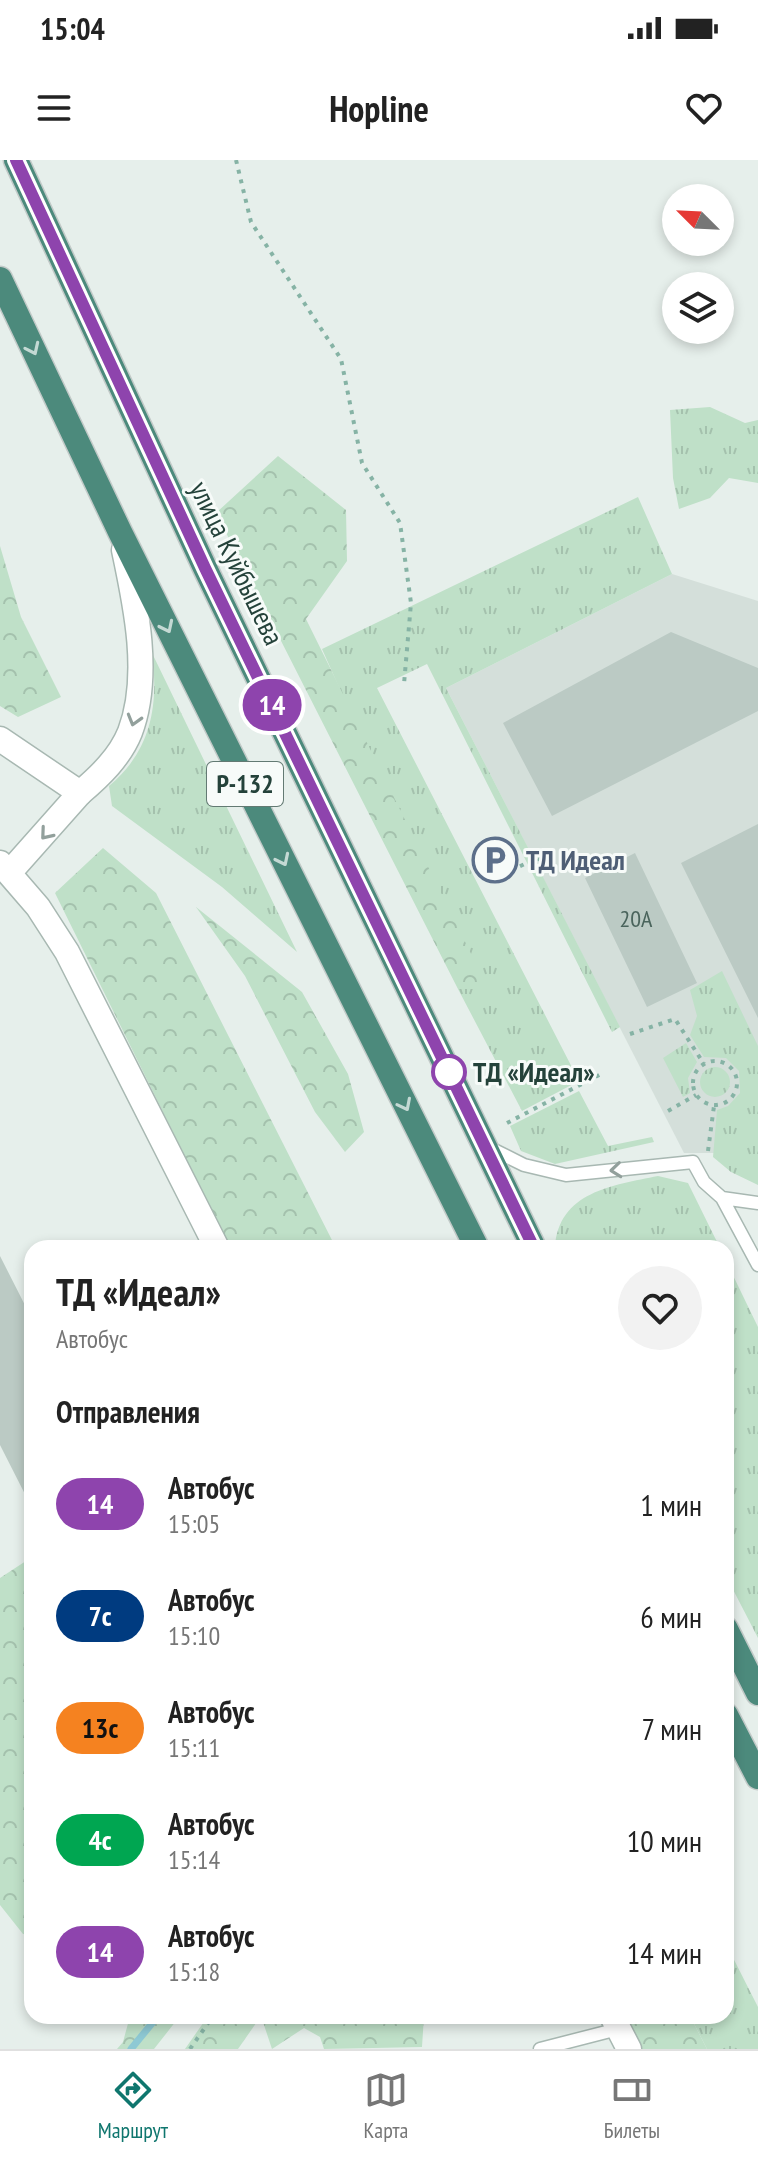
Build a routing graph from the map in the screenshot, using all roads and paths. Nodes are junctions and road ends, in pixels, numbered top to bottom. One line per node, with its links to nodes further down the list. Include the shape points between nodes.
1 (16, 160): 18 (highway, улица Куйбышева / Р-132, via 198,554)
2 (236, 160): 5 (path, via 251,222 341,359 362,463 400,523 411,603)
3 (0, 279): 4 (highway, Р-132, one-way to 4)
4 (120, 532): 7 (street, one-way to 7, via 134,595 139,699 122,747); 23 (highway, Р-132, one-way to 23)
5 (404, 684)
6 (0, 739): 7 (street)
7 (80, 793): 9 (street, one-way to 9)
8 (546, 863): 10 (path, via 537,858)
9 (5, 868): 22 (street, via 67,952)
10 (502, 875)
11 (630, 1034): 12 (path, via 675,1019)
12 (704, 1064): 14 (path, via 694,1078); 15 (path, via 722,1062 736,1074 736,1092)
13 (601, 1074): 17 (path)
14 (696, 1095): 15 (path); 16 (path)
15 (714, 1106): 19 (path)
16 (668, 1111)
17 (507, 1123)
18 (482, 1144): 19 (lane, one-way to 18, via 693,1162 566,1175 524,1165); 24 (highway, улица Куйбышева / Р-132)
19 (704, 1182): 20 (lane)
20 (722, 1198): 21 (lane); 25 (lane)
21 (758, 1203)
22 (213, 1240)
23 (473, 1240)
24 (530, 1240)
25 (758, 1265)
26 (734, 1645): 27 (highway)
27 (758, 1693)
28 (734, 1730): 29 (highway)
29 (758, 1777)
30 (207, 2024): 32 (path)
31 (620, 2031): 33 (lane)
32 (190, 2049)
33 (540, 2049)

